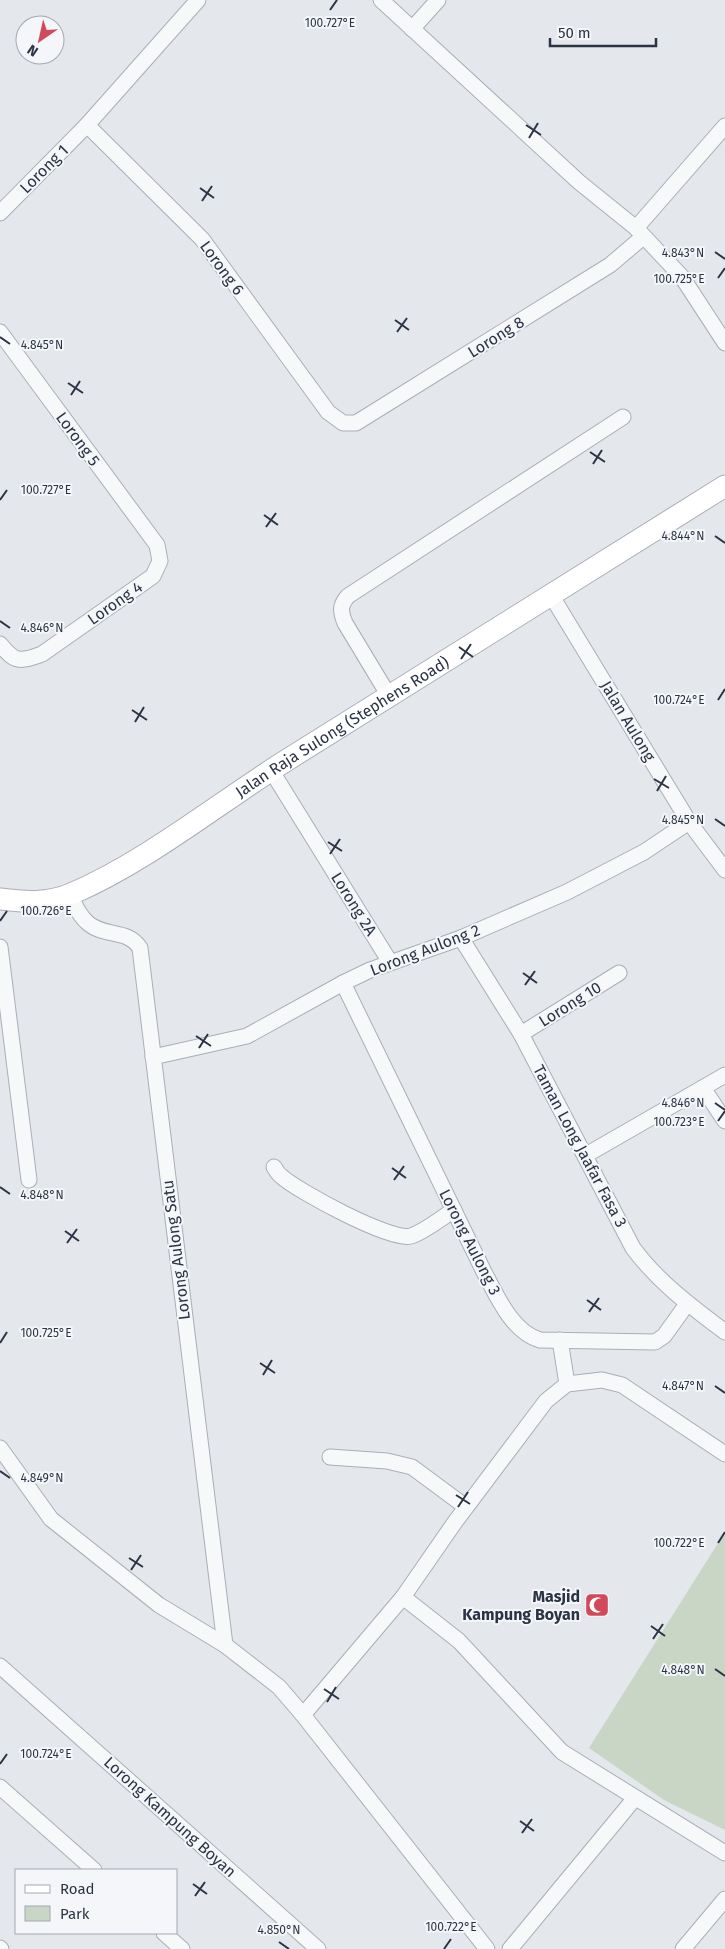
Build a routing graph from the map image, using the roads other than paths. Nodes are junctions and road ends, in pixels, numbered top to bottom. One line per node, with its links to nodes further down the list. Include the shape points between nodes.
1 (198, 0): 5 (street, Lorong 1)
2 (381, 0): 4 (street)
3 (438, 0): 4 (street)
4 (412, 29): 8 (street, via 579,182)
5 (88, 125): 7 (street, Lorong 1); 12 (street, Lorong 6, via 202,239 328,412)
6 (725, 126): 8 (street, Lorong 8)
7 (0, 214)
8 (640, 233): 10 (street, via 682,277); 12 (street, Lorong 8, via 610,265 356,423)
9 (0, 332): 14 (street, Lorong 5)
10 (725, 342)
11 (623, 417): 17 (street, via 341,603 344,623)
12 (343, 423)
13 (725, 486): 15 (street, Jalan Raja Sulong (Stephens Road))
14 (157, 545): 16 (street, Lorong 4, via 160,561 153,576 42,654 24,660 10,657)
15 (551, 595): 17 (street, Jalan Raja Sulong (Stephens Road)); 19 (street, Jalan Aulong)
16 (0, 644)
17 (389, 696): 18 (street, Jalan Raja Sulong (Stephens Road))
18 (271, 770): 21 (street, Jalan Raja Sulong (Stephens Road), via 120,868); 25 (street, Lorong 2A)
19 (689, 822): 20 (street, Jalan Aulong); 23 (street, Lorong Aulong 2, via 644,852 567,892)
20 (725, 870)
21 (70, 894): 22 (street, Jalan Raja Sulong (Stephens Road), via 30,902); 29 (street, Lorong Aulong Satu, via 80,915 90,924 101,930 126,935 140,948)
22 (0, 899)
23 (461, 938): 25 (street, Lorong Aulong 2); 28 (street, Taman Long Jaafar Fasa 3)
24 (0, 948): 35 (street)
25 (390, 962): 27 (street, Lorong Aulong 2)
26 (619, 973): 28 (street, Lorong 10)
27 (343, 983): 29 (street, Lorong Aulong 2, via 247,1036); 36 (street, Lorong Aulong 3)
28 (520, 1034): 33 (street, Taman Long Jaafar Fasa 3)
29 (153, 1057): 46 (street, Lorong Aulong Satu)
30 (725, 1075): 31 (street)
31 (703, 1088): 32 (street); 33 (street)
32 (725, 1121)
33 (586, 1155): 37 (street, Taman Long Jaafar Fasa 3, via 633,1248)
34 (274, 1167): 36 (street, via 281,1176 318,1200 371,1226 400,1236 411,1236)
35 (29, 1180)
36 (454, 1210): 39 (street, Lorong Aulong 3, via 511,1318 530,1337)
37 (687, 1304): 38 (street, Taman Long Jaafar Fasa 3); 39 (street, Lorong Aulong 3, via 664,1336 655,1342)
38 (725, 1332)
39 (560, 1340): 40 (street)
40 (567, 1384): 42 (street, via 602,1380 622,1386); 44 (street, via 546,1401)
41 (0, 1448): 46 (street, via 51,1519 160,1605)
42 (725, 1454)
43 (330, 1457): 44 (street, via 387,1461 412,1467)
44 (466, 1507): 45 (street)
45 (403, 1597): 48 (street); 50 (street, via 459,1641 562,1752)
46 (224, 1645): 48 (street, via 279,1687)
47 (0, 1666): 56 (street, Lorong Kampung Boyan)
48 (303, 1715): 57 (street)
49 (0, 1787): 52 (street)
50 (635, 1798): 51 (street); 58 (street)
51 (725, 1853)
52 (93, 1869)
53 (725, 1899): 59 (street)
54 (165, 1934): 55 (street)
55 (182, 1949)
56 (318, 1949)
57 (486, 1949)
58 (510, 1949)
59 (683, 1949)

